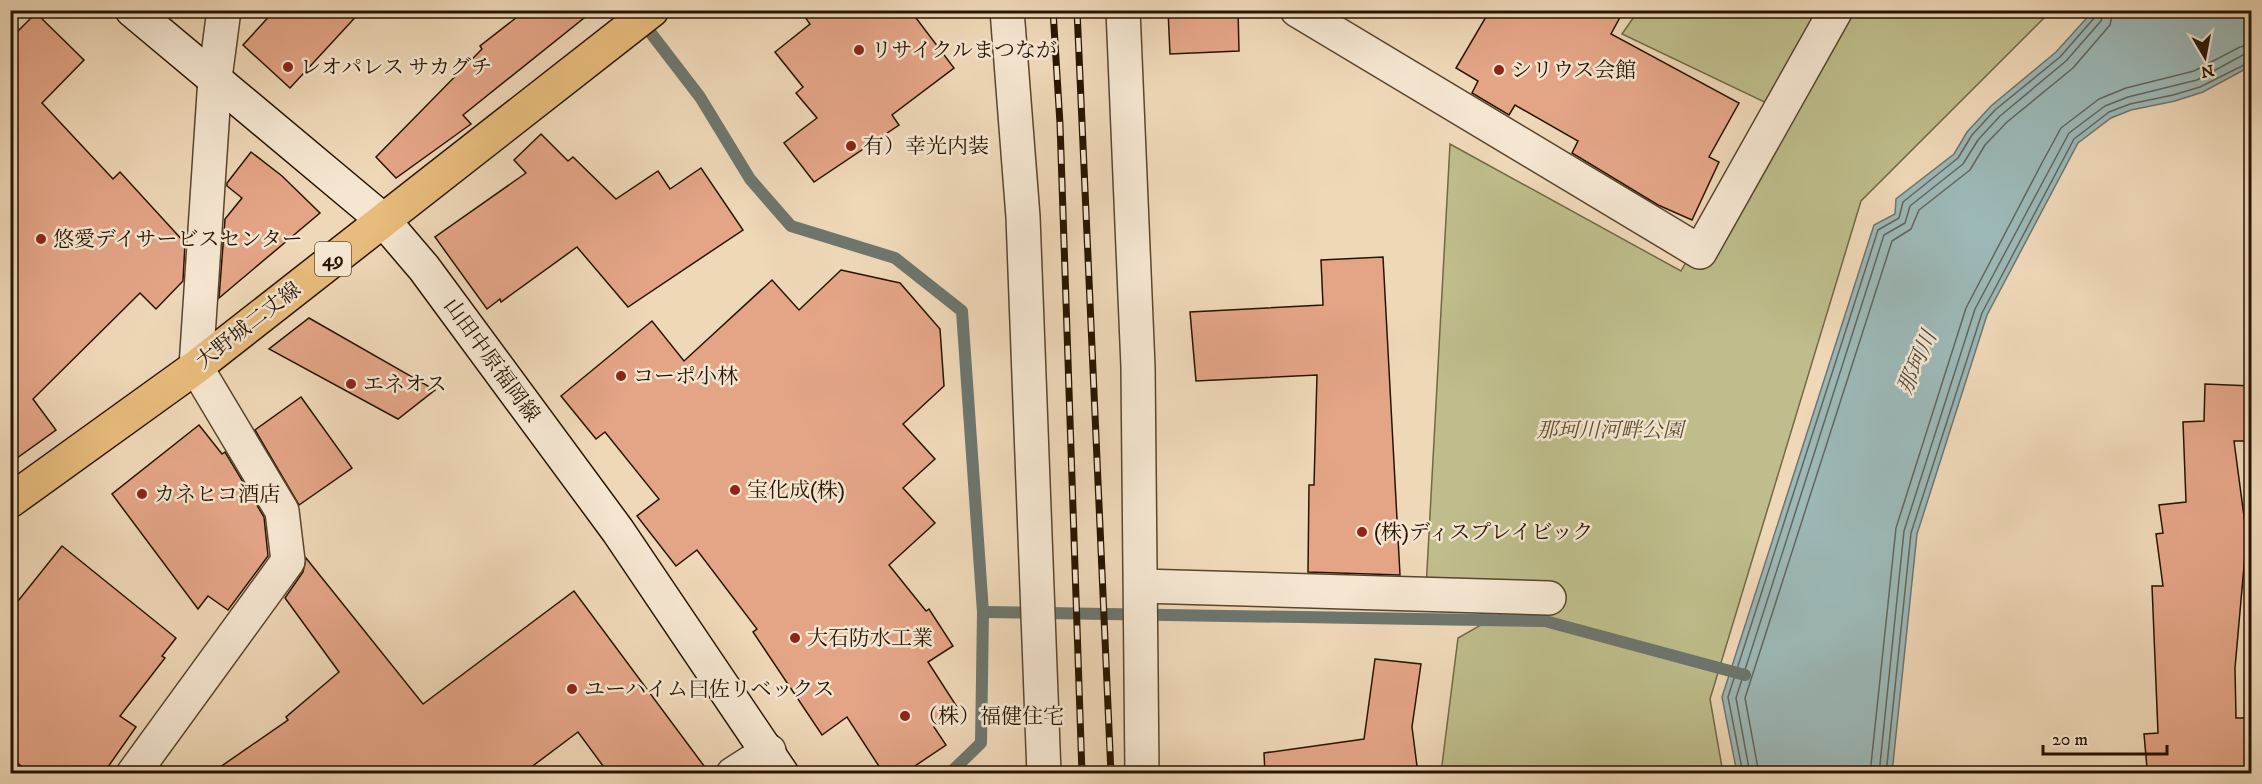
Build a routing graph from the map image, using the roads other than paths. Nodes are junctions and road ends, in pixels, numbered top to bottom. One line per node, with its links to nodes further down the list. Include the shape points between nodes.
1 (132, 10): 8 (street, 山田中原福岡線)
2 (224, 10): 8 (street)
3 (651, 10): 9 (main road, 大野城二丈線 / 49)
4 (1007, 10): 17 (street, via 1024,229)
5 (1123, 10): 12 (street)
6 (1297, 10): 7 (street, via 1700,252)
7 (1836, 10)
8 (215, 78): 9 (street, 山田中原福岡線); 10 (street)
9 (383, 220): 10 (main road, 大野城二丈線 / 49); 14 (street, 山田中原福岡線, via 424,268 618,531)
10 (196, 367): 11 (main road, 大野城二丈線 / 49); 15 (street, via 282,511 288,561)
11 (10, 501)
12 (1141, 586): 13 (street); 18 (street)
13 (1549, 598)
14 (776, 763): 16 (street)
15 (133, 774)
16 (733, 774)
17 (1044, 774)
18 (1142, 774)

